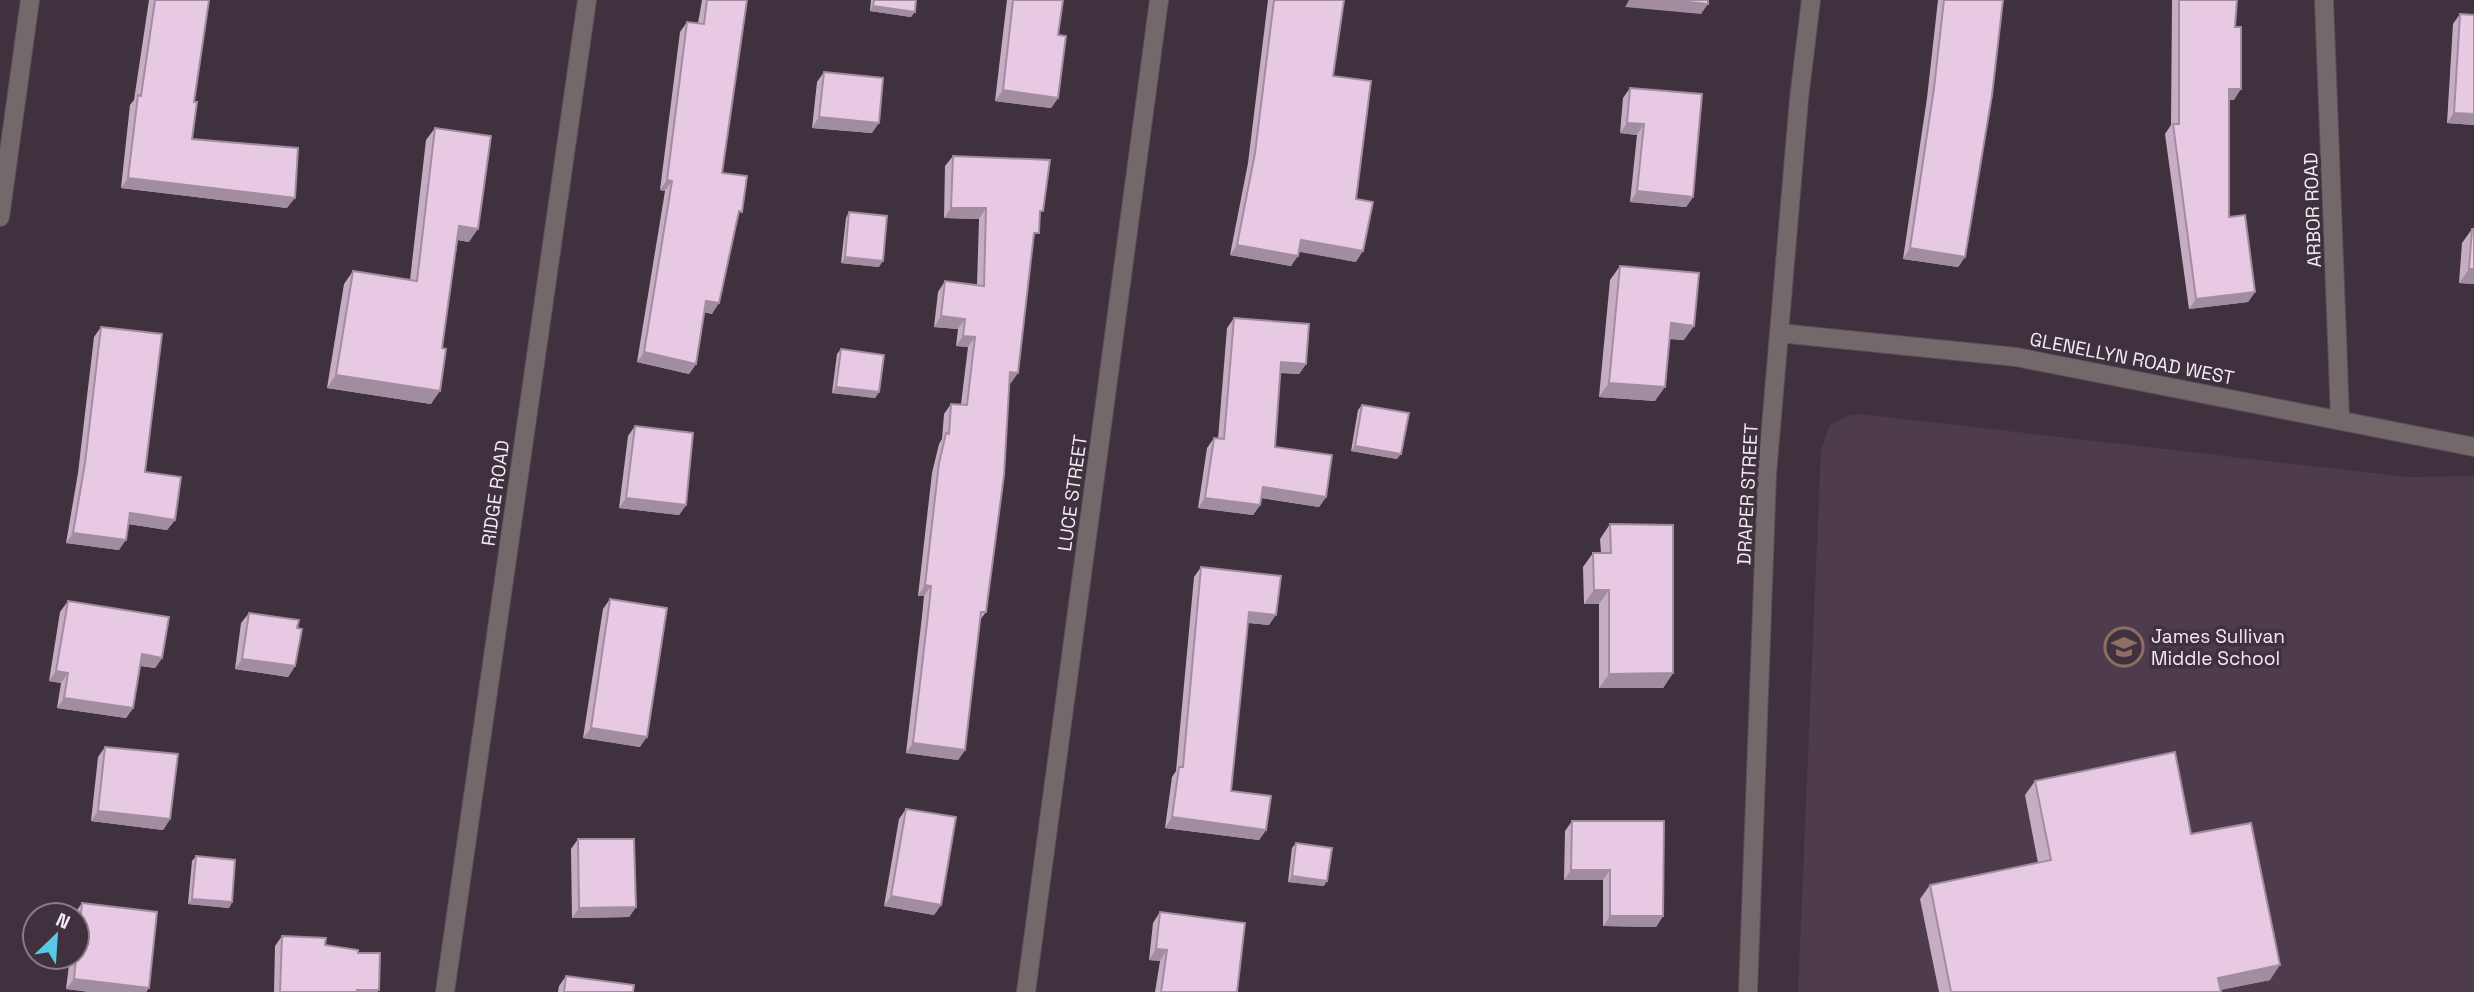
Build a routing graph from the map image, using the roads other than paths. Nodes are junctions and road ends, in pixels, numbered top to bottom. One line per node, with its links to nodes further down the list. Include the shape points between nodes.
1 (30, 0): 6 (street)
2 (587, 0): 10 (street, RIDGE ROAD)
3 (1159, 0): 11 (street, LUCE STREET)
4 (1811, 0): 7 (street, DRAPER STREET)
5 (2325, 0): 8 (street, ARBOR ROAD)
6 (0, 216)
7 (1779, 333): 8 (street, GLENELLYN ROAD WEST, via 2016,357); 12 (street, DRAPER STREET, via 1767,474)
8 (2340, 418): 9 (street, GLENELLYN ROAD WEST)
9 (2474, 447)
10 (445, 992)
11 (1026, 992)
12 (1748, 992)

